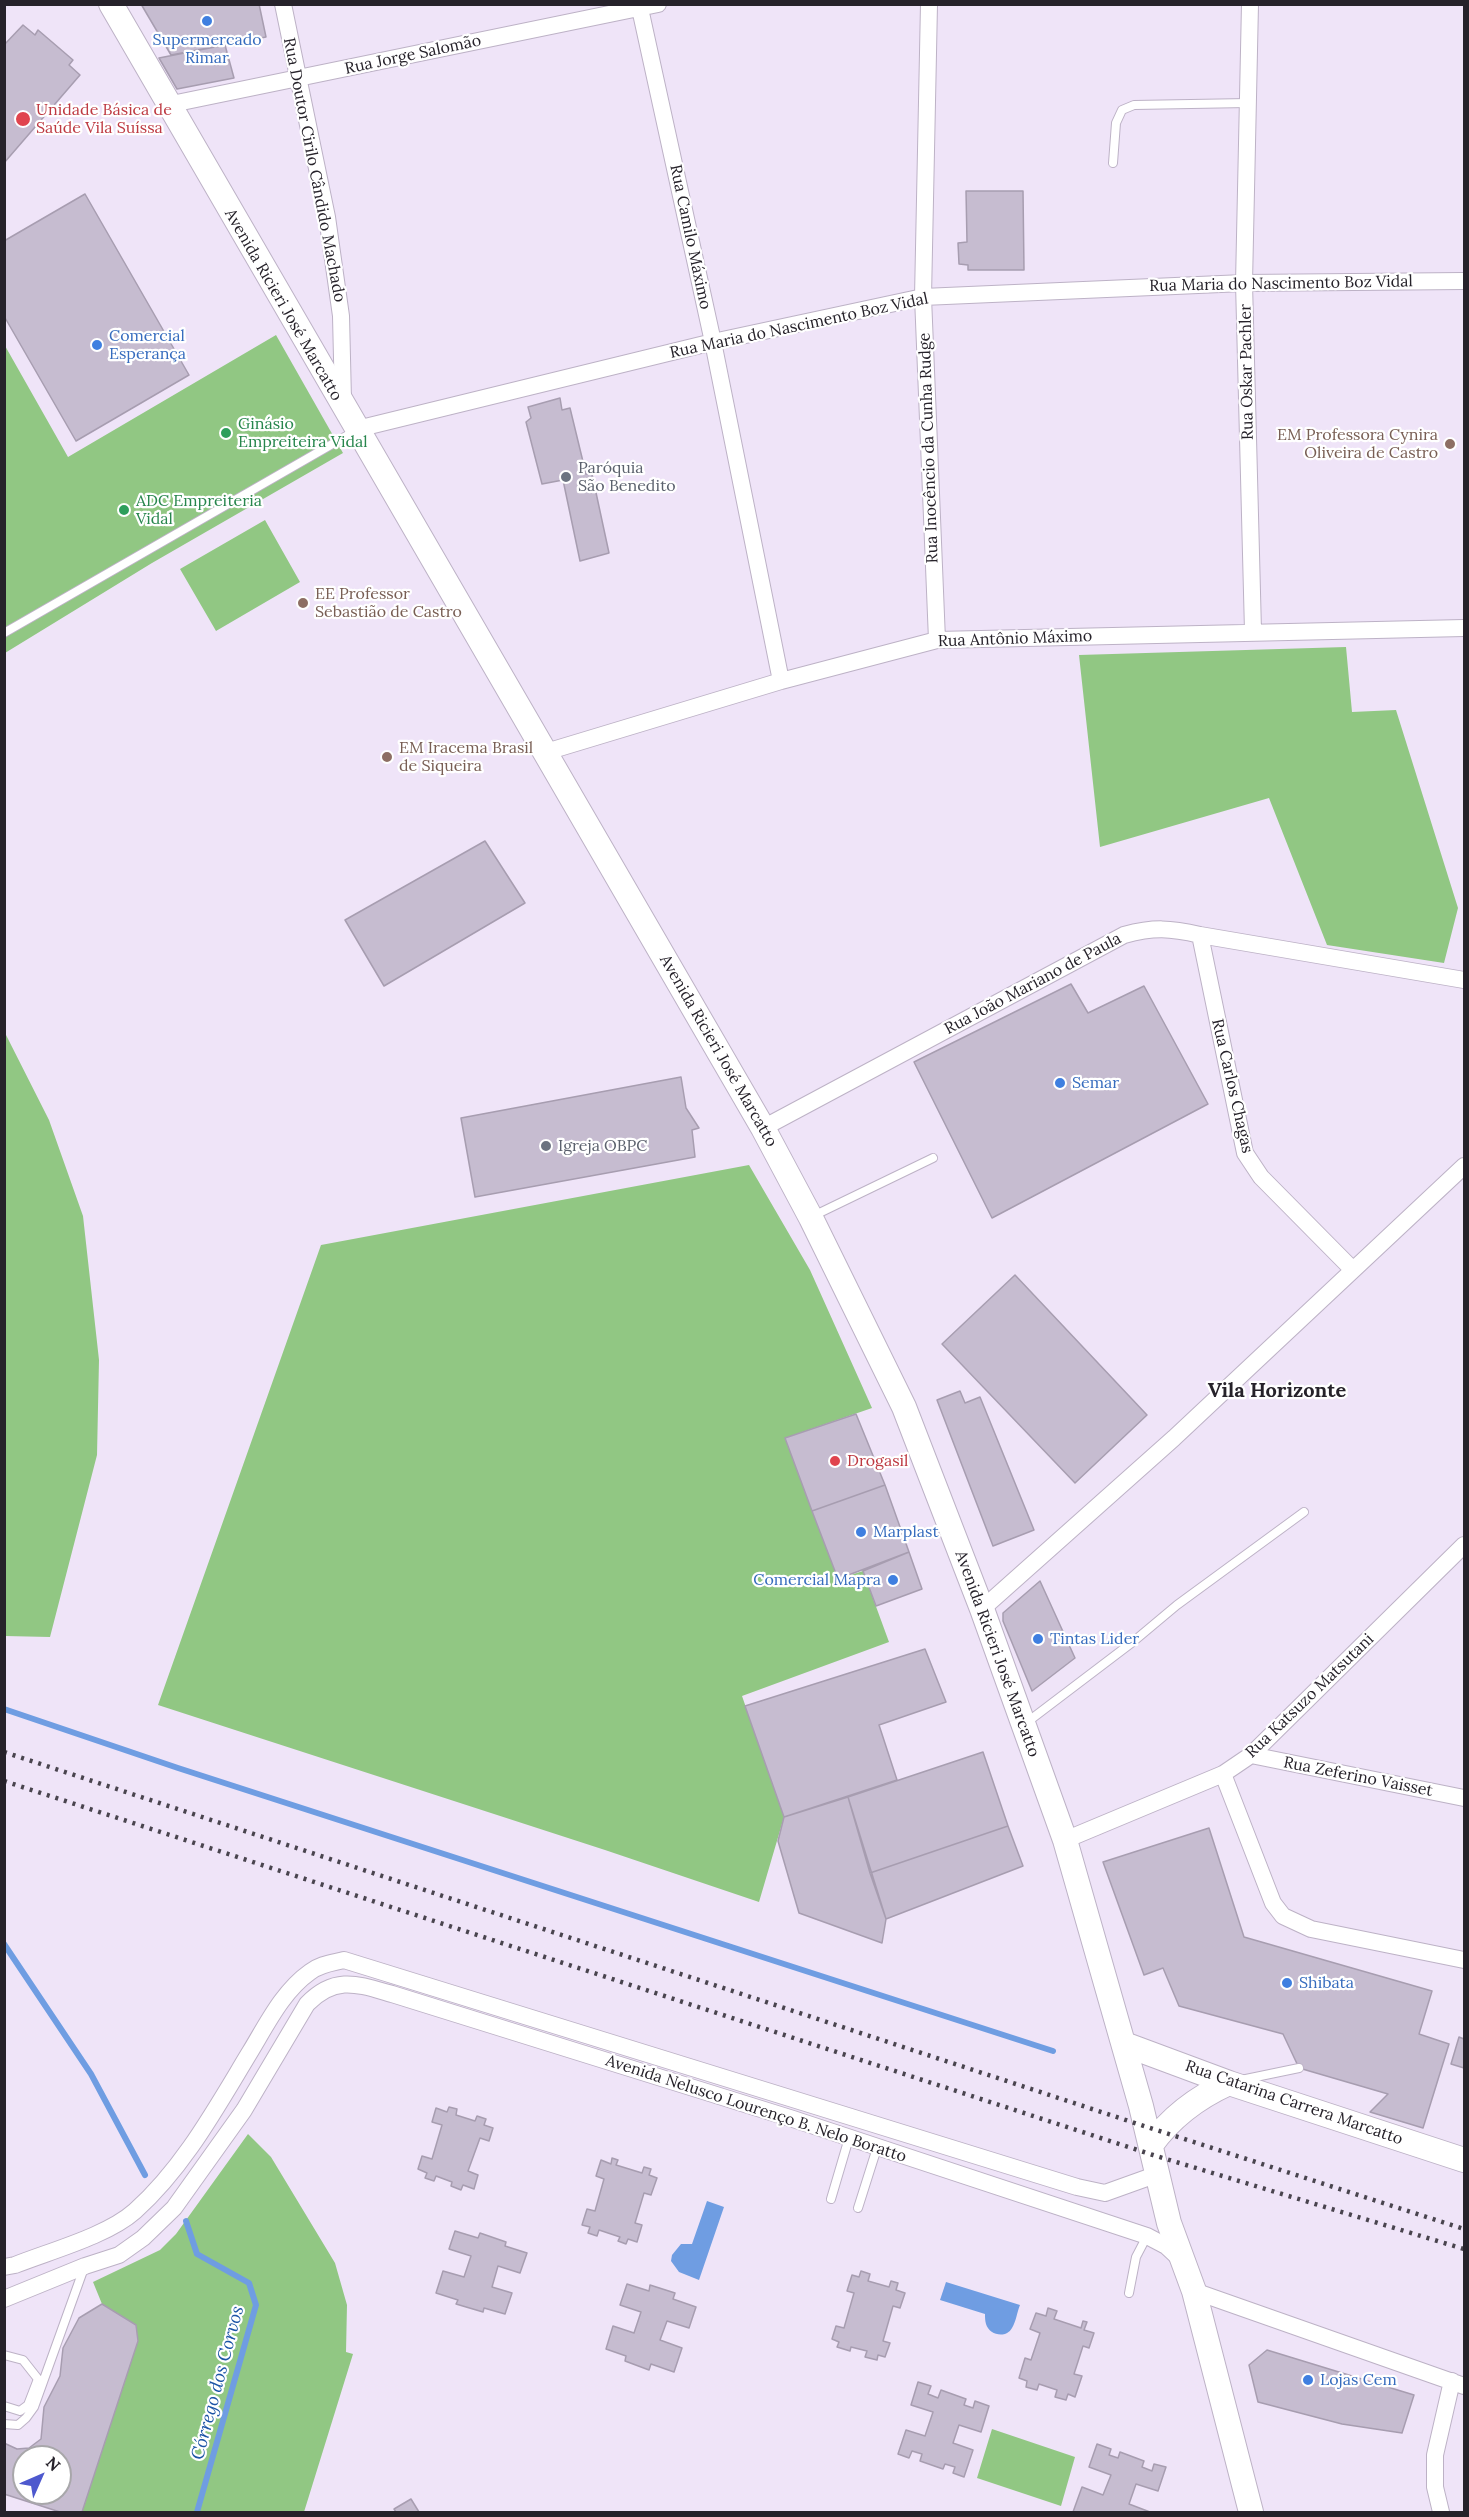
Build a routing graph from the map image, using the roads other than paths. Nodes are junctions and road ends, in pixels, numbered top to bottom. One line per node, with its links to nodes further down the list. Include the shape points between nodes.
1 (111, 4): 9 (main road, Avenida Ricieri José Marcatto)
2 (283, 4): 7 (street, Rua Doutor Cirilo Cândido Machado)
3 (658, 4): 6 (street, Rua Jorge Salomão)
4 (929, 4): 13 (street, Rua Inocêncio da Cunha Rudge)
5 (1250, 4): 8 (street, Rua Oskar Pachler)
6 (640, 6): 7 (street, Rua Jorge Salomão); 14 (street, Rua Camilo Máximo)
7 (299, 79): 9 (street, Rua Jorge Salomão); 15 (street, Rua Doutor Cirilo Cândido Machado, via 327,217 341,316)
8 (1248, 103): 10 (lane, via 1134,105 1122,110 1116,123); 12 (street, Rua Oskar Pachler)
9 (167, 105): 15 (main road, Avenida Ricieri José Marcatto)
10 (1113, 163)
11 (1464, 281): 12 (street, Rua Maria do Nascimento Boz Vidal)
12 (1244, 283): 13 (street, Rua Maria do Nascimento Boz Vidal); 18 (street, Rua Oskar Pachler)
13 (923, 297): 14 (street, Rua Maria do Nascimento Boz Vidal); 20 (street, Rua Inocêncio da Cunha Rudge)
14 (713, 342): 16 (street, Rua Maria do Nascimento Boz Vidal); 21 (street, Rua Camilo Máximo)
15 (343, 407): 16 (main road, Avenida Ricieri José Marcatto)
16 (357, 429): 19 (lane); 22 (main road, Avenida Ricieri José Marcatto)
17 (1464, 628): 18 (street, Rua Antônio Máximo)
18 (1253, 631): 20 (street, Rua Antônio Máximo)
19 (4, 633)
20 (937, 640): 21 (street, Rua Antônio Máximo)
21 (781, 681): 22 (street, Rua Antônio Máximo)
22 (546, 752): 25 (main road, Avenida Ricieri José Marcatto)
23 (1200, 935): 24 (street, Rua João Mariano de Paula); 25 (street, Rua João Mariano de Paula, via 1150,928 1124,935); 29 (street, Rua Carlos Chagas, via 1245,1153 1261,1177)
24 (1464, 980)
25 (763, 1128): 28 (main road, Avenida Ricieri José Marcatto)
26 (933, 1158): 28 (lane)
27 (1464, 1166): 29 (street)
28 (811, 1218): 32 (main road, Avenida Ricieri José Marcatto, via 904,1407)
29 (1352, 1269): 32 (street, via 1174,1438)
30 (1304, 1512): 33 (lane)
31 (1464, 1545): 34 (street, Rua Katsuzo Matsutani)
32 (982, 1609): 33 (main road, Avenida Ricieri José Marcatto)
33 (1023, 1725): 37 (main road, Avenida Ricieri José Marcatto)
34 (1251, 1755): 35 (street, Rua Katsuzo Matsutani); 36 (street, Rua Zeferino Vaisset)
35 (1223, 1774): 37 (street, Rua Katsuzo Matsutani); 38 (street, via 1273,1903 1283,1916 1311,1929)
36 (1464, 1798)
37 (1065, 1840): 39 (main road, Avenida Ricieri José Marcatto)
38 (1464, 1960)
39 (1124, 2044): 41 (main road, Rua Catarina Carrera Marcatto); 45 (main road, Avenida Ricieri José Marcatto)
40 (1299, 2068): 41 (lane)
41 (1229, 2083): 45 (main road, via 1197,2100); 47 (main road, Rua Catarina Carrera Marcatto)
42 (799, 2102): 43 (lane); 48 (street, Avenida Nelusco Lourenço B. Nelo Boratto, via 1105,2193); 54 (street, Avenida Nelusco Lourenço B. Nelo Boratto, via 344,1960 324,1964 311,1970 282,2000 196,2140 171,2174 135,2211 117,2226)
43 (793, 2119): 44 (street, Avenida Nelusco Lourenço B. Nelo Boratto); 53 (street, Avenida Nelusco Lourenço B. Nelo Boratto, via 392,1994 360,1985 338,1985 320,1991 295,2022 239,2119 174,2208 119,2255)
44 (849, 2138): 46 (street, Avenida Nelusco Lourenço B. Nelo Boratto); 49 (lane)
45 (1151, 2145): 48 (main road, Avenida Ricieri José Marcatto)
46 (877, 2148): 50 (lane); 51 (street, Avenida Nelusco Lourenço B. Nelo Boratto)
47 (1464, 2160)
48 (1158, 2174): 52 (main road, Avenida Ricieri José Marcatto); 55 (main road, Avenida Ricieri José Marcatto, via 1178,2204 1194,2263)
49 (831, 2199)
50 (858, 2208)
51 (1147, 2236): 52 (street, Avenida Nelusco Lourenço B. Nelo Boratto, via 1166,2246); 56 (lane, via 1136,2257)
52 (1183, 2263): 55 (main road, Avenida Ricieri José Marcatto)
53 (85, 2266): 57 (street); 61 (lane, via 34,2407 18,2425)
54 (4, 2267)
55 (1194, 2291): 59 (street); 62 (main road, Avenida Ricieri José Marcatto)
56 (1129, 2293)
57 (4, 2299)
58 (4, 2355): 60 (lane, via 23,2360 38,2379 28,2405 20,2411)
59 (1458, 2384): 63 (street, via 1434,2455)
60 (4, 2406)
61 (4, 2424)
62 (1251, 2512)
63 (1441, 2512)

